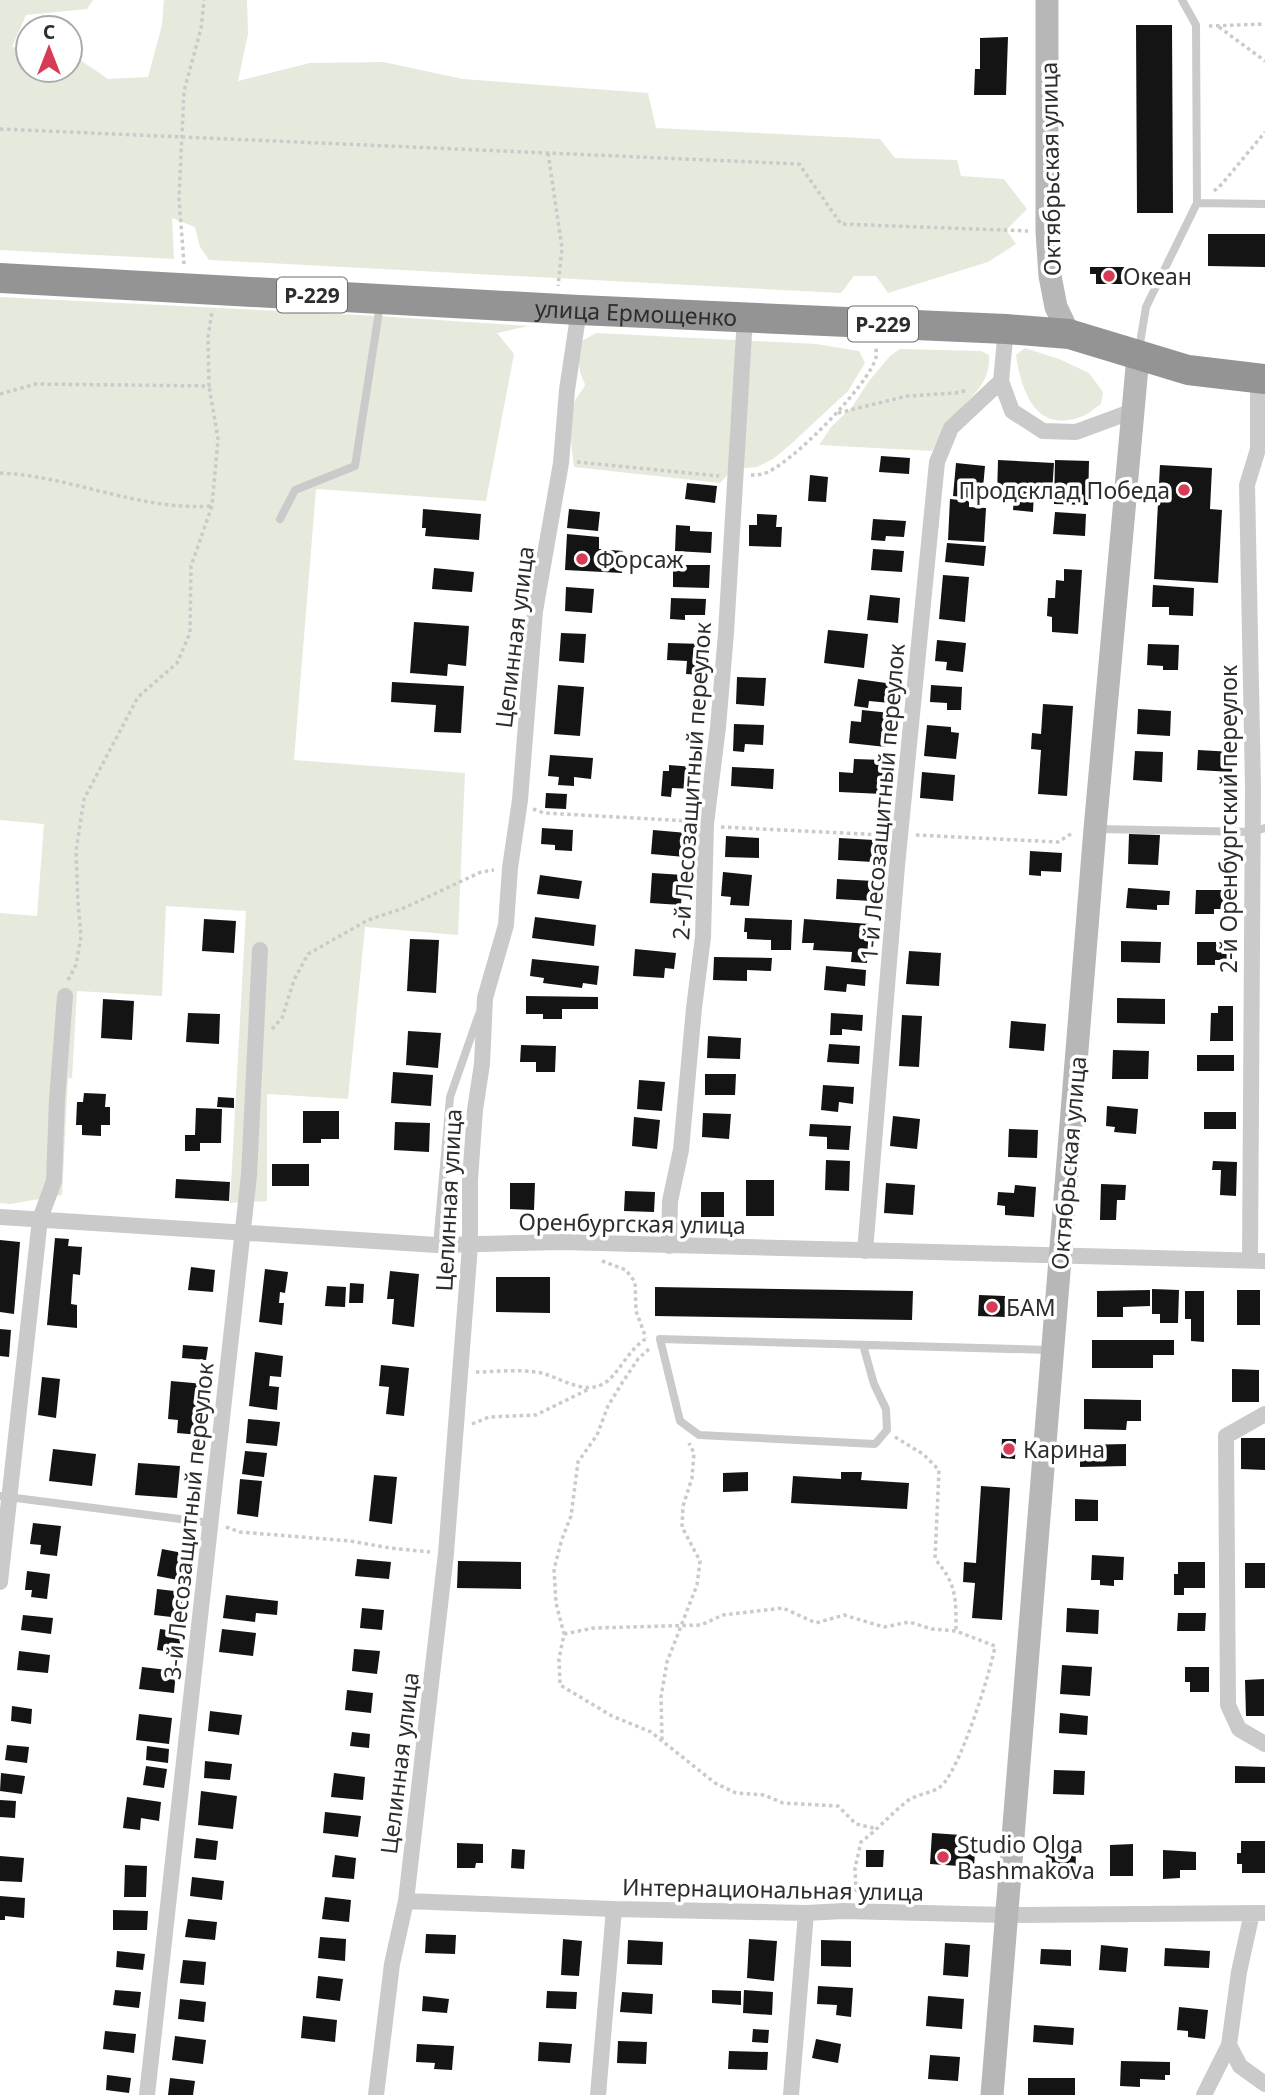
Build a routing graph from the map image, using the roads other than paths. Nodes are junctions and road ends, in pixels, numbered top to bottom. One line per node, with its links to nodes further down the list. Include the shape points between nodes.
1 (1047, 0): 10 (street, Октябрьская улица, via 1047,232 1056,307)
2 (1182, 0): 3 (lane, via 1196,25)
3 (1197, 203): 4 (lane); 11 (lane, via 1146,307)
4 (1265, 204)
5 (0, 278): 6 (highway, улица Ермощенко / Р-229)
6 (381, 299): 7 (highway, улица Ермощенко / Р-229); 16 (lane, via 355,466 295,490)
7 (568, 300): 8 (highway, улица Ермощенко / Р-229); 21 (street, Целинная улица, via 561,463 536,611 506,925)
8 (745, 317): 9 (highway, улица Ермощенко / Р-229); 27 (street, 2-й Лесозащитный переулок, via 718,727 706,824 703,937)
9 (1006, 329): 10 (highway, улица Ермощенко / Р-229); 13 (street)
10 (1069, 334): 11 (highway, улица Ермощенко / Р-229)
11 (1138, 356): 12 (highway, улица Ермощенко / Р-229, via 1188,370); 14 (street, Октябрьская улица)
12 (1262, 379): 15 (street, 2-й Оренбургский переулок)
13 (1001, 381): 14 (street, via 1012,411 1043,431 1076,432); 28 (street, 1-й Лесозащитный переулок, via 951,428 937,462)
14 (1133, 411): 17 (street, Октябрьская улица)
15 (1261, 451): 18 (street, 2-й Оренбургский переулок, via 1247,485 1253,786)
16 (280, 519)
17 (1095, 829): 18 (lane); 29 (street, Октябрьская улица)
18 (1259, 830): 30 (street, 2-й Оренбургский переулок)
19 (260, 950): 24 (street, 3-й Лесозащитный переулок)
20 (65, 996): 23 (street, via 54,1181)
21 (485, 998): 25 (lane, via 450,1097); 26 (street, Целинная улица, via 470,1180)
22 (0, 1217): 23 (street, Оренбургская улица)
23 (40, 1219): 24 (street, Оренбургская улица); 34 (street)
24 (243, 1233): 25 (street, Оренбургская улица); 35 (street, 3-й Лесозащитный переулок)
25 (438, 1245): 26 (street, Оренбургская улица)
26 (470, 1245): 27 (street, Оренбургская улица); 38 (street, Целинная улица, via 446,1553)
27 (668, 1246): 28 (street, Оренбургская улица)
28 (865, 1251): 29 (street, Оренбургская улица)
29 (1060, 1256): 30 (street, Оренбургская улица); 32 (street, Октябрьская улица)
30 (1258, 1260)
31 (863, 1345): 31 (lane, via 886,1409 887,1430 875,1444 699,1435 680,1421 660,1339); 32 (lane)
32 (1052, 1350): 42 (street, Октябрьская улица)
33 (1265, 1414): 37 (street, via 1226,1436 1228,1705 1239,1729)
34 (5, 1497): 35 (lane); 36 (street)
35 (211, 1523): 45 (street, 3-й Лесозащитный переулок)
36 (0, 1582)
37 (1265, 1744)
38 (406, 1901): 39 (street, Интернациональная улица); 46 (street, Целинная улица, via 392,1964)
39 (614, 1909): 40 (street, Интернациональная улица); 47 (street)
40 (807, 1913): 42 (street, Интернациональная улица); 48 (street)
41 (1258, 1913): 42 (street, Интернациональная улица); 43 (street, via 1239,1972)
42 (1006, 1915): 49 (street, Октябрьская улица)
43 (1229, 2045): 44 (street, via 1240,2066); 50 (street)
44 (1265, 2084)
45 (147, 2095)
46 (376, 2095)
47 (598, 2095)
48 (790, 2095)
49 (992, 2095)
50 (1204, 2095)

